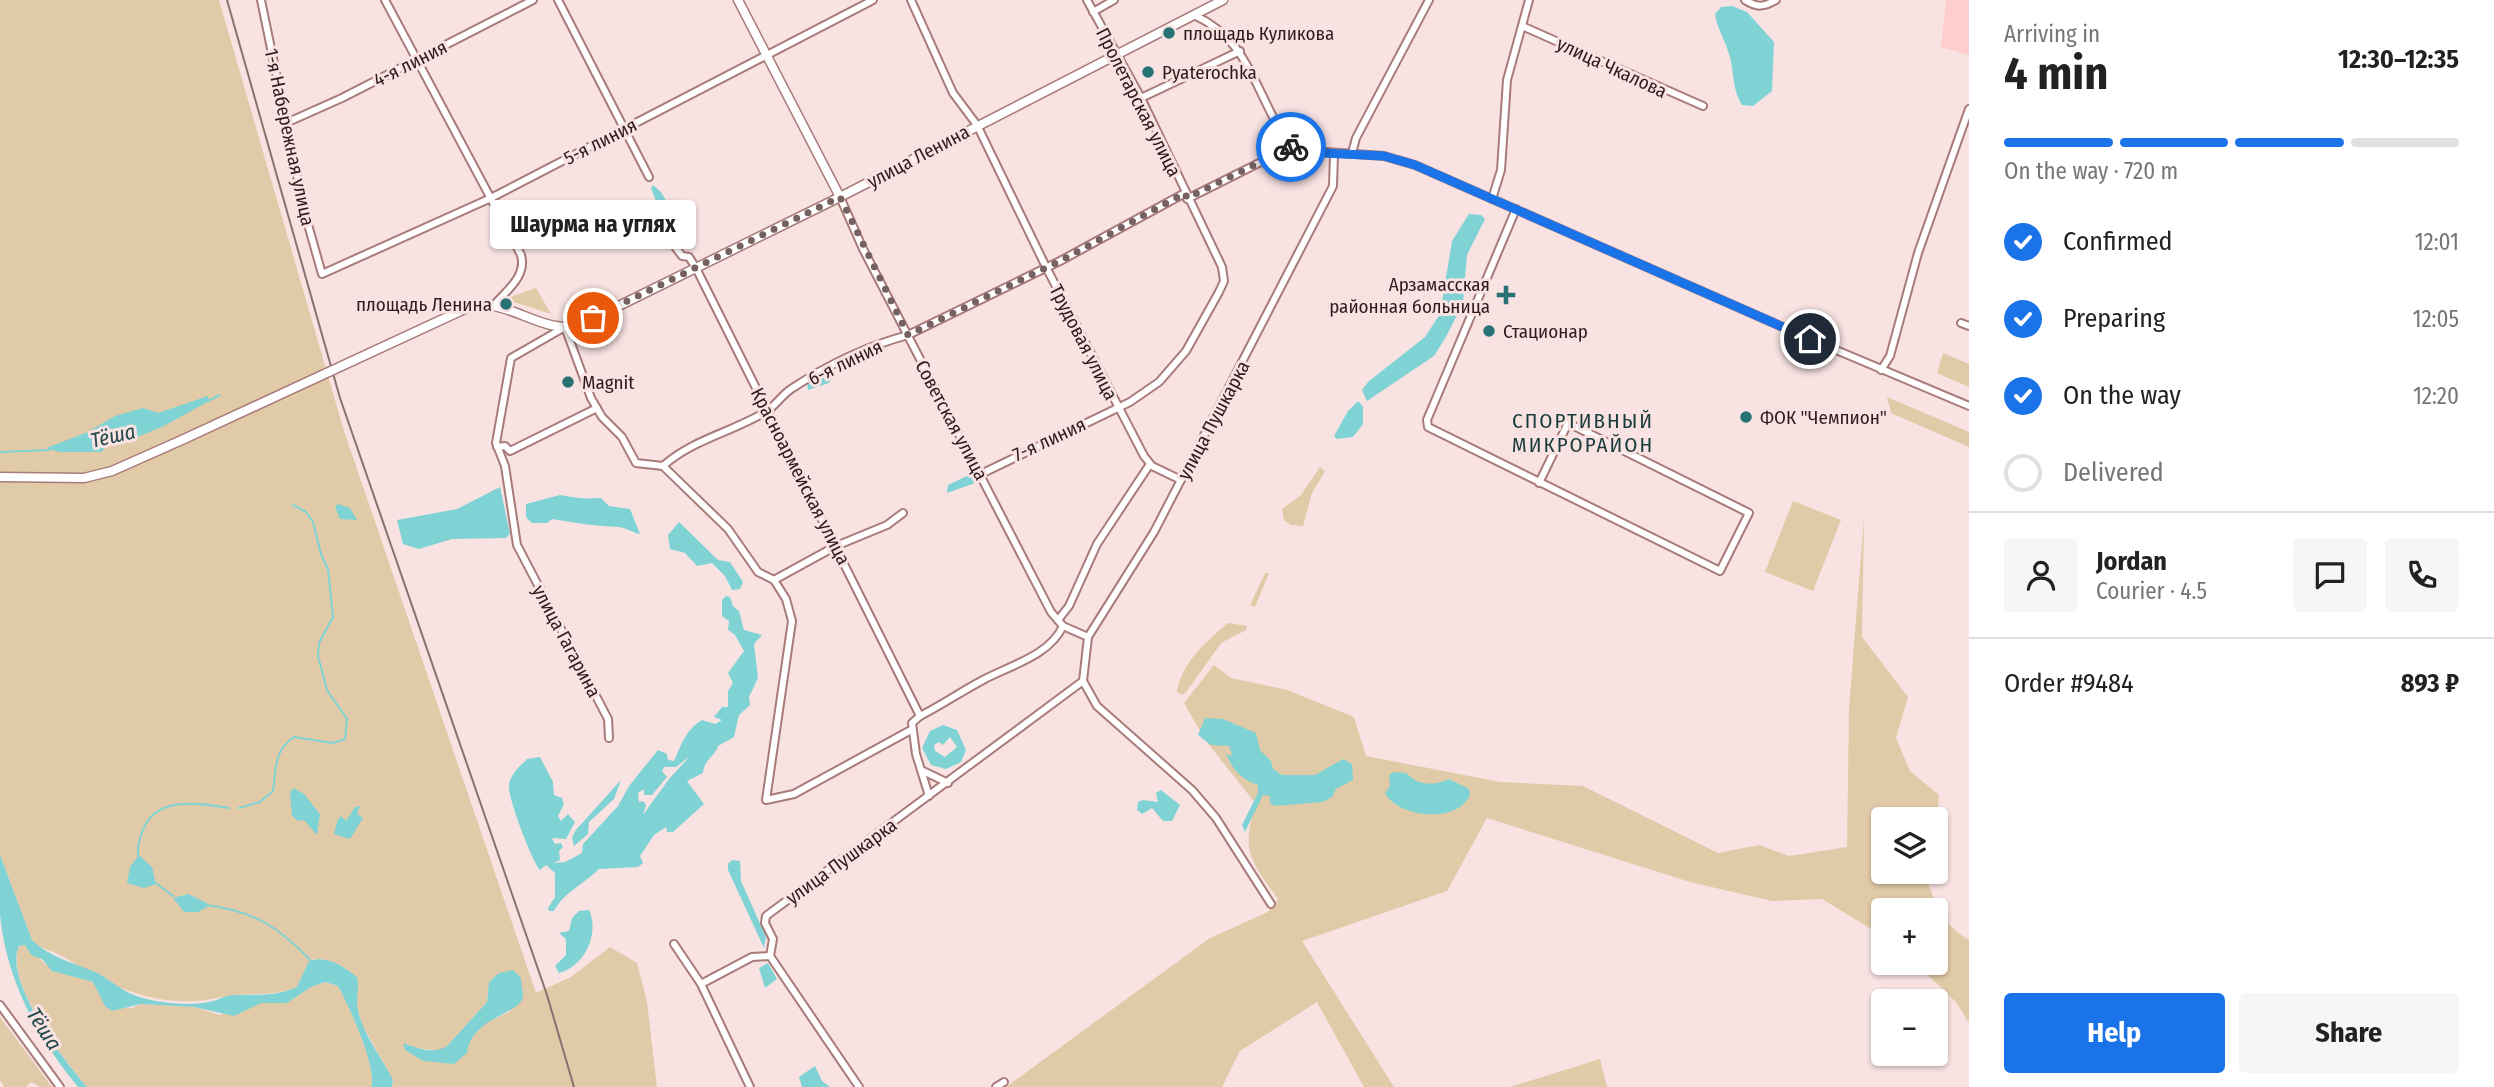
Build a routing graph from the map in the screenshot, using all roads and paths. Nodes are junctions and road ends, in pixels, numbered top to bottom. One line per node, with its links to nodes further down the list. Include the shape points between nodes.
1 (261, 0): 26 (street, 1-я Набережная улица)
2 (385, 0): 22 (street)
3 (533, 0): 22 (street, 4-я линия)
4 (558, 0): 28 (street)
5 (738, 0): 21 (main road, Советская улица)
6 (873, 0): 21 (street, 5-я линия)
7 (911, 0): 27 (street, Трудовая улица, via 953,93)
8 (1087, 0): 16 (street, Пролетарская улица)
9 (1114, 0): 16 (street)
10 (1223, 0): 15 (main road)
11 (1429, 0): 30 (street)
12 (1529, 0): 18 (street)
13 (1745, 0): 14 (street, via 1754,6)
14 (1776, 0)
15 (1204, 4): 17 (main road)
16 (1093, 12): 20 (street, Пролетарская улица)
17 (1194, 15): 19 (street, via 1228,35); 20 (main road)
18 (1522, 26): 24 (street, улица Чкалова); 36 (street, via 1507,80 1501,170)
19 (1240, 51): 23 (street); 29 (street)
20 (1117, 54): 23 (street, Пролетарская улица); 27 (main road, улица Ленина)
21 (767, 57): 28 (street, 5-я линия); 34 (main road, Советская улица)
22 (417, 60): 26 (street, 4-я линия); 35 (street)
23 (1141, 97): 33 (street, Пролетарская улица)
24 (1703, 106)
25 (1969, 109): 48 (street, via 1918,253 1890,356)
26 (286, 123): 41 (street, 1-я Набережная улица)
27 (977, 125): 34 (main road, улица Ленина); 39 (street, Трудовая улица)
28 (623, 129): 32 (street); 35 (street, 5-я линия)
29 (1293, 146): 31 (street, via 1303,152); 33 (street, 6-я линия)
30 (1352, 153): 31 (street); 36 (street, via 1402,160)
31 (1334, 154): 58 (street, улица Пушкарка, via 1333,186)
32 (649, 177)
33 (1186, 196): 39 (street, 6-я линия); 42 (street, Пролетарская улица, via 1222,267)
34 (840, 197): 40 (main road, улица Ленина); 47 (street, Советская улица)
35 (491, 198): 41 (street, 5-я линия); 43 (street, via 523,263 519,277)
36 (1492, 199): 37 (street)
37 (1516, 209): 48 (street); 59 (street, via 1427,424)
38 (673, 244): 40 (street, Красноармейская улица)
39 (1045, 267): 47 (street, 6-я линия); 50 (street, Трудовая улица)
40 (696, 268): 46 (main road, улица Ленина, via 580,325); 52 (street, Красноармейская улица)
41 (322, 274)
42 (1224, 281): 50 (street, 7-я линия, via 1177,363 1158,382)
43 (494, 304): 46 (main road); 57 (main road, bridge, via 469,307 112,471 84,478)
44 (1961, 323): 45 (street)
45 (1969, 326)
46 (565, 327): 51 (street); 53 (street, via 511,358)
47 (908, 335): 52 (street, 6-я линия, via 882,342 811,377); 56 (street, Советская улица)
48 (1881, 370): 49 (street)
49 (1969, 406)
50 (1118, 407): 54 (street, Трудовая улица); 56 (street, 7-я линия)
51 (597, 408): 53 (street, via 510,451); 55 (street, via 622,437 636,463)
52 (768, 410): 55 (street, 6-я линия, via 680,450); 61 (street, Красноармейская улица)
53 (497, 447): 68 (street, улица Гагарина, via 505,466 517,545 608,719)
54 (1150, 464): 58 (street); 63 (street, via 1097,544)
55 (663, 466): 62 (street, via 728,529 758,572)
56 (981, 474): 63 (street, Советская улица, via 1051,612)
57 (0, 477)
58 (1181, 480): 64 (street, улица Пушкарка)
59 (1539, 483): 59 (street, via 1720,572 1749,513 1568,423)
60 (903, 513): 61 (street, via 887,525)
61 (836, 546): 62 (street); 66 (street, Красноармейская улица)
62 (774, 580): 67 (street, via 792,621 766,800 794,794)
63 (1061, 623): 64 (street); 66 (street, via 1057,638 1038,653)
64 (1088, 638): 65 (street, улица Пушкарка)
65 (1083, 681): 70 (street, улица Пушкарка); 72 (street, via 1097,706 1192,790 1216,818)
66 (920, 716): 67 (street)
67 (911, 730): 69 (street)
68 (610, 738)
69 (919, 769): 70 (street); 71 (street)
70 (948, 783): 71 (street, улица Пушкарка)
71 (929, 796): 74 (street, улица Пушкарка, via 766,916 772,939)
72 (1271, 904)
73 (674, 944): 75 (street)
74 (770, 956): 75 (street, via 752,957); 80 (street)
75 (701, 984): 79 (street)
76 (0, 1005): 78 (street)
77 (1004, 1082): 81 (street)
78 (60, 1087)
79 (750, 1087)
80 (859, 1087)
81 (996, 1087)

